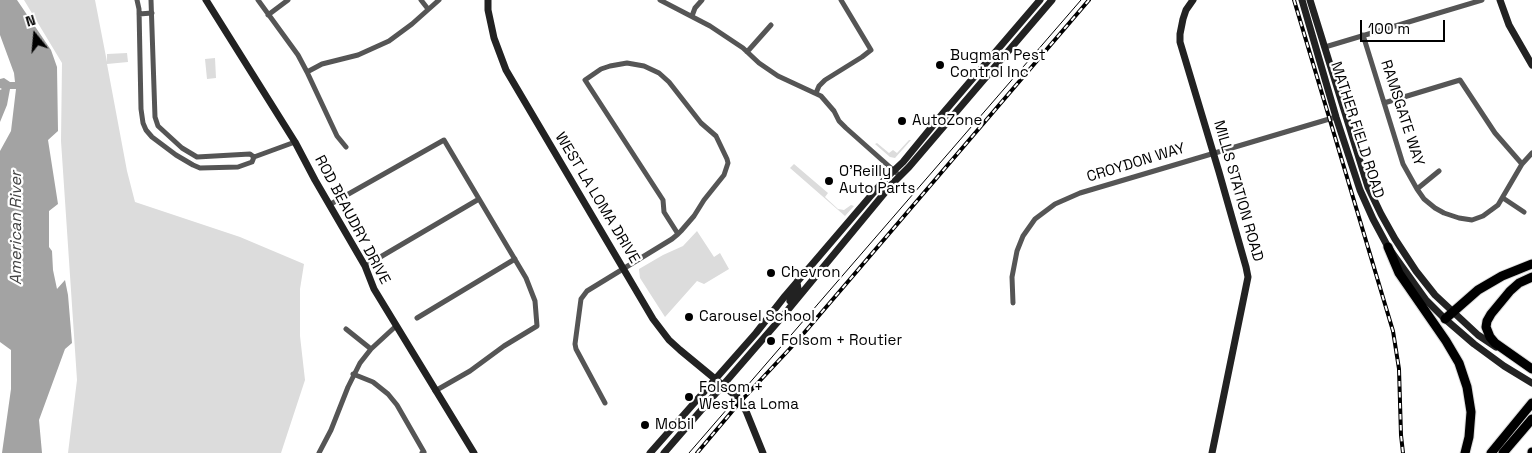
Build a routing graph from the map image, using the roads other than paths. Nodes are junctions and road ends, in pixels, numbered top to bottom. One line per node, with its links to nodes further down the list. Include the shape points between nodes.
1 (137, 0): 22 (street)
2 (152, 0): 23 (street)
3 (206, 0): 35 (main road, ROD BEAUDRY DRIVE)
4 (258, 0): 24 (street)
5 (288, 0): 24 (street)
6 (421, 0): 20 (street)
7 (439, 0): 20 (street)
8 (488, 0): 54 (main road, WEST LA LOMA DRIVE, via 492,31 506,70)
9 (660, 0): 25 (street)
10 (702, 0): 25 (street)
11 (840, 0): 32 (street, via 871,50 825,80)
12 (1029, 0): 19 (main road)
13 (1052, 0): 21 (main road)
14 (1194, 0): 38 (main road, MILLS STATION ROAD, via 1183,19 1180,42)
15 (1302, 0): 34 (main road, MATHER FIELD ROAD)
16 (1310, 0): 28 (main road, MATHER FIELD ROAD)
17 (1482, 0): 27 (street)
18 (1500, 0): 30 (main road, via 1513,33)
19 (1038, 3): 21 (main road); 42 (main road)
20 (428, 9): 31 (street, via 403,31 381,44)
21 (1042, 12): 42 (main road)
22 (139, 14): 23 (street); 39 (street, via 141,109 146,130 176,155 200,168 238,167 252,162)
23 (152, 14): 39 (street, via 155,117 158,126 196,157 250,154)
24 (268, 15): 31 (street)
25 (692, 16): 29 (street)
26 (771, 25): 29 (street)
27 (1364, 35): 28 (street); 33 (street, RAMSGATE WAY)
28 (1325, 47): 43 (main road, MATHER FIELD ROAD)
29 (747, 52): 32 (street, via 778,76)
30 (1532, 65)
31 (307, 72): 36 (street, via 337,136)
32 (816, 93): 42 (street, via 828,103 846,128)
33 (1384, 103): 40 (street, via 1460,80 1495,134); 44 (street, RAMSGATE WAY, via 1403,164)
34 (1336, 117): 38 (street, CROYDON WAY); 43 (main road, via 1344,126 1360,176); 50 (main road, MATHER FIELD ROAD, via 1360,190)
35 (295, 142): 39 (street); 47 (main road, ROD BEAUDRY DRIVE)
36 (346, 147)
37 (1532, 153): 40 (street, RAMSGATE WAY)
38 (1213, 154): 57 (street, CROYDON WAY, via 1080,193 1045,210 1022,236 1012,277); 80 (main road, MILLS STATION ROAD, via 1248,277)
39 (254, 157)
40 (1522, 164): 45 (street, RAMSGATE WAY)
41 (1438, 171): 44 (street)
42 (897, 173): 56 (main road); 59 (main road)
43 (1366, 180): 58 (main road, MATHER FIELD ROAD, via 1381,214 1416,271)
44 (1417, 189): 45 (street, RAMSGATE WAY, via 1444,213 1472,220 1489,213)
45 (1502, 198): 48 (street)
46 (480, 200): 47 (street, via 444,140); 51 (street); 53 (street)
47 (329, 205): 53 (main road, ROD BEAUDRY DRIVE)
48 (1524, 212)
49 (678, 234): 49 (street, via 724,175 727,159 716,136 659,73 634,64 601,69 585,80 663,200 664,212); 54 (street)
50 (1388, 247): 61 (main road, MATHER FIELD ROAD, via 1426,300); 81 (highway, via 1399,273 1459,363 1468,387 1471,412)
51 (515, 259): 60 (street); 70 (street, via 532,292 537,326)
52 (1532, 264): 58 (highway, via 1478,290)
53 (364, 266): 62 (main road, ROD BEAUDRY DRIVE)
54 (623, 269): 67 (main road, WEST LA LOMA DRIVE, via 659,328); 71 (street, via 586,291 580,302 576,350)
55 (1532, 277): 65 (highway, via 1510,291 1491,314 1486,327 1495,343)
56 (797, 282): 59 (main road, via 798,288 785,306); 67 (main road)
57 (1013, 303)
58 (1452, 311): 61 (highway); 65 (main road, MATHER FIELD ROAD, via 1478,335)
59 (782, 317): 69 (main road)
60 (417, 318)
61 (1444, 319): 68 (main road, MATHER FIELD ROAD, via 1504,366)
62 (396, 326): 64 (street); 70 (main road, ROD BEAUDRY DRIVE)
63 (346, 329): 64 (street)
64 (371, 349): 66 (street)
65 (1532, 369)
66 (353, 374): 74 (street); 75 (street, via 373,382 388,394)
67 (715, 378): 69 (main road, WEST LA LOMA DRIVE); 77 (main road)
68 (1531, 382)
69 (723, 385): 78 (main road); 79 (main road, WEST LA LOMA DRIVE, via 737,397 746,411)
70 (435, 391): 76 (main road, ROD BEAUDRY DRIVE)
71 (605, 403)
72 (1532, 404): 82 (highway)
73 (1532, 418): 83 (highway)
74 (319, 453)
75 (422, 453)
76 (474, 453)
77 (650, 453)
78 (664, 453)
79 (763, 453)
80 (1212, 453)
81 (1465, 453)
82 (1491, 453)
83 (1503, 453)

